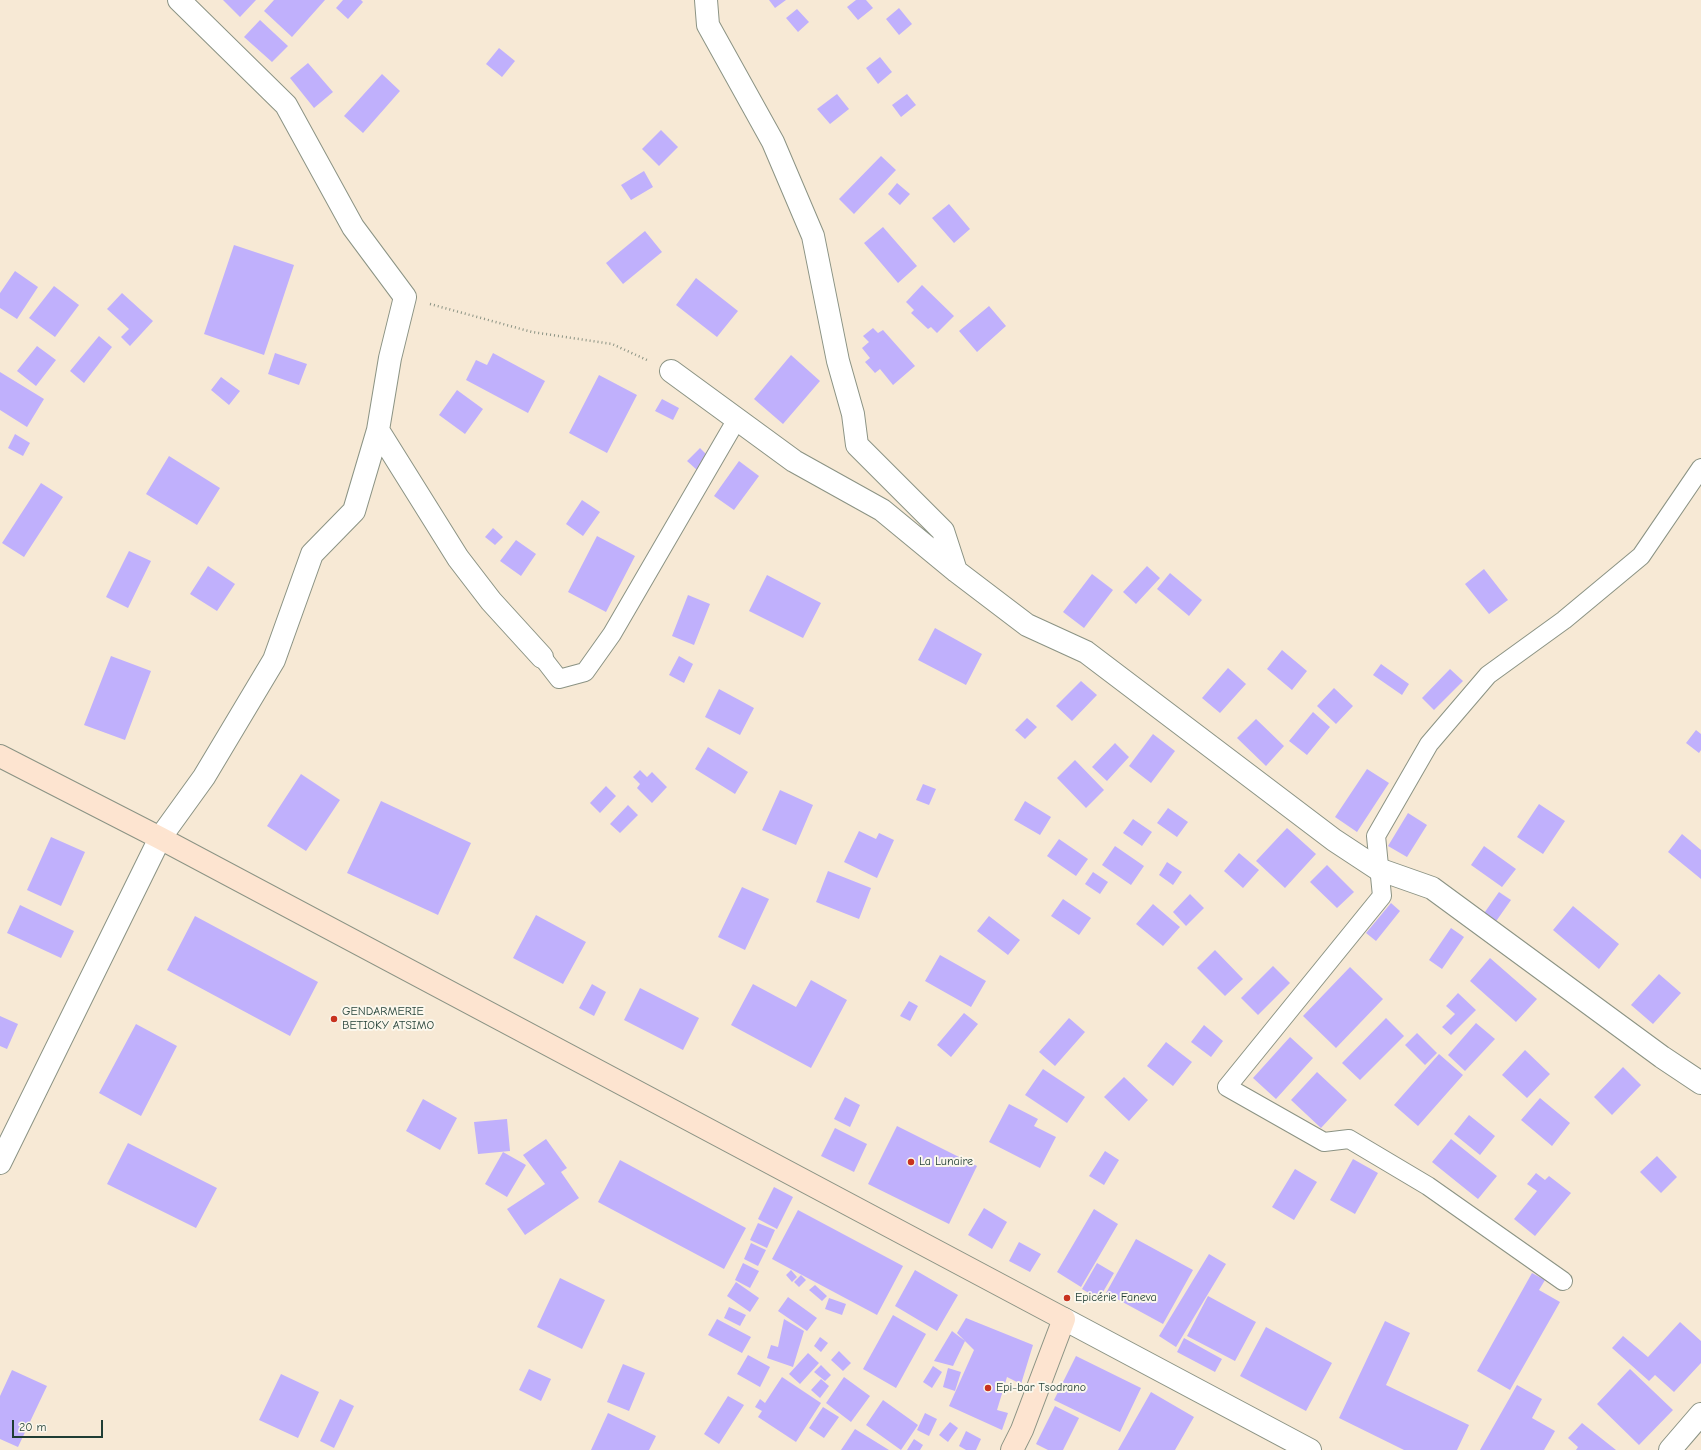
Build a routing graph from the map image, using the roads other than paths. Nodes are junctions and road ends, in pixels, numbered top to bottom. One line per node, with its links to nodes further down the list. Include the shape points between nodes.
1 (179, 0): 5 (street, via 286,105 353,227 405,297 390,358)
2 (706, 0): 7 (street, via 708,25 773,142 813,236 838,361 853,414 857,445 943,531)
3 (671, 371): 4 (street)
4 (737, 419): 7 (street, via 794,461 882,510); 8 (lane, via 612,634 585,672 559,679)
5 (378, 430): 8 (street, via 458,558 491,601); 10 (street, via 354,511 312,554 274,660 204,777)
6 (1701, 468): 11 (lane, via 1640,556 1564,620 1488,675 1429,744 1376,836)
7 (956, 571): 11 (street, via 1026,625 1086,652 1334,840)
8 (542, 657)
9 (0, 756): 10 (main road)
10 (160, 838): 13 (street); 15 (main road)
11 (1378, 869): 12 (street, via 1432,888); 14 (lane, via 1382,896 1227,1087 1324,1142 1349,1139 1428,1186)
12 (1701, 1083)
13 (0, 1163)
14 (1563, 1281)
15 (1064, 1319): 17 (main road); 18 (street)
16 (1701, 1414): 19 (street)
17 (1012, 1450)
18 (1310, 1450)
19 (1670, 1450)

